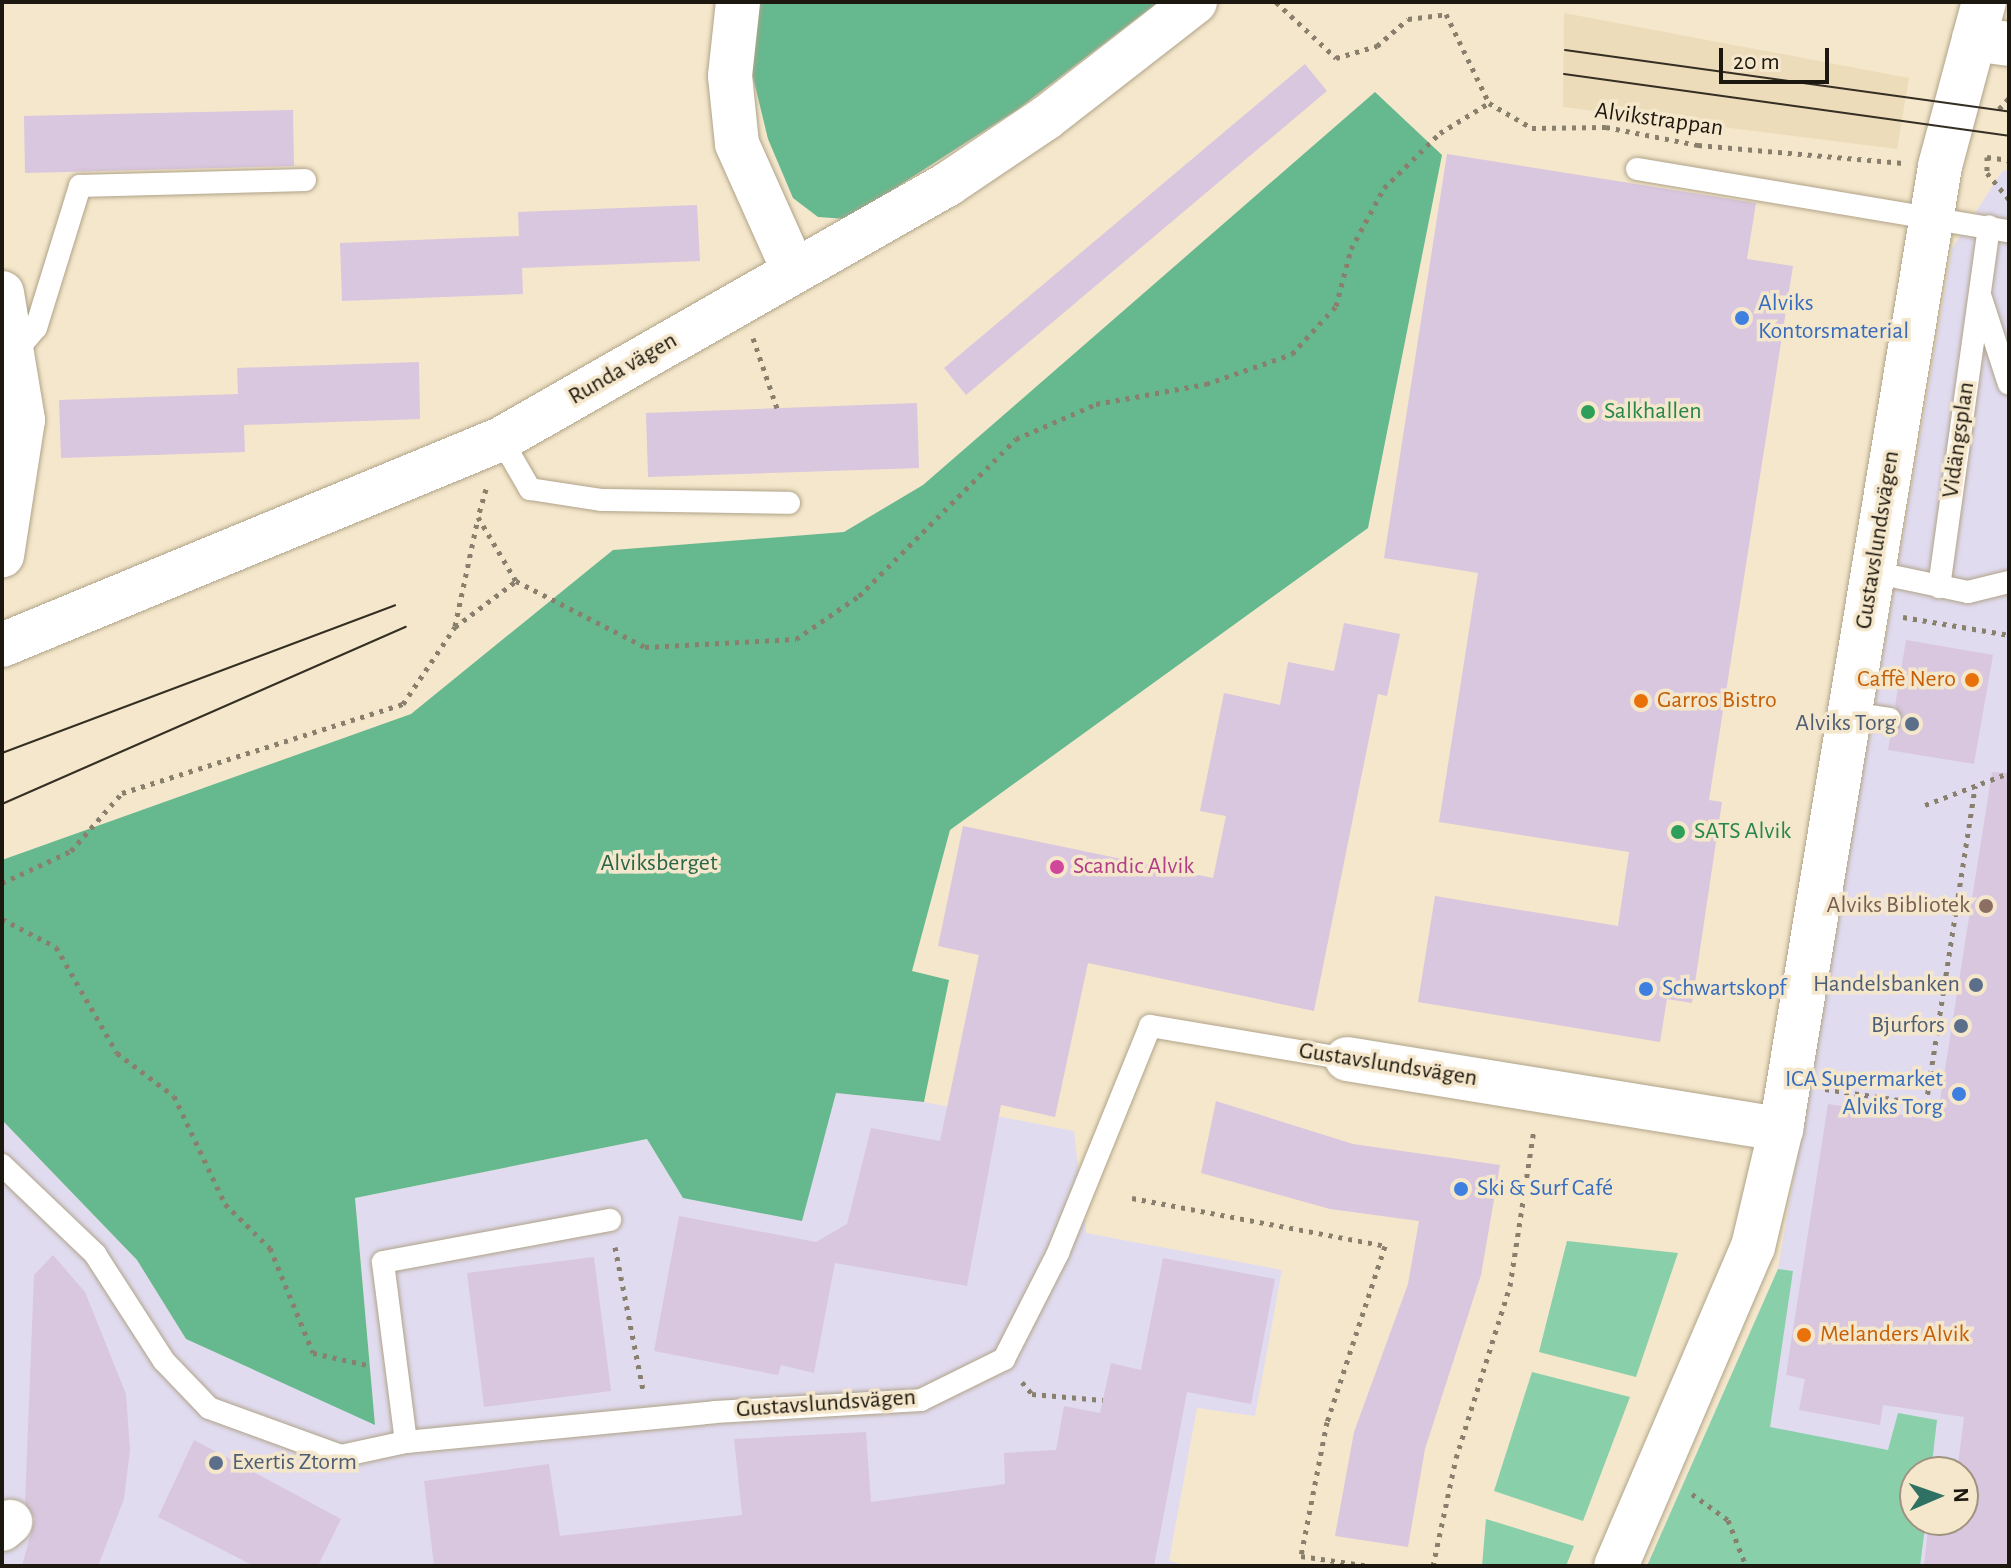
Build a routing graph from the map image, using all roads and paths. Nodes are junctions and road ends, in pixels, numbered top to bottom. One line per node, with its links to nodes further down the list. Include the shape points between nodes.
1 (738, 2): 18 (street, via 730,76 737,144)
2 (1195, 2): 18 (street, Runda vägen, via 1046,118 948,184)
3 (1276, 2): 6 (path, via 1336,58 1377,46 1408,19 1446,14)
4 (1989, 28): 11 (street, Gustavslundsvägen)
5 (2009, 98): 7 (path)
6 (1489, 103): 11 (path, Alvikstrappan, via 1532,128 1606,127 1698,145); 29 (path, via 1440,133 1384,188 1351,249 1336,306 1292,354 1206,384 1096,404 1016,439 859,596 796,639 645,647)
7 (1994, 121)
8 (1989, 145): 9 (path)
9 (1987, 157): 10 (path); 13 (path)
10 (2009, 160)
11 (1940, 166): 13 (path, Alvikstrappan); 16 (street, Gustavslundsvägen)
12 (1637, 169): 16 (lane, Vidängsplan)
13 (1987, 173): 15 (path)
14 (305, 180): 22 (lane, via 80,186 36,328)
15 (2007, 199)
16 (1932, 216): 17 (lane, Vidängsplan); 32 (street, Gustavslundsvägen)
17 (1999, 228): 20 (lane, Vidängsplan)
18 (793, 269): 25 (street, Runda vägen)
19 (2, 293): 22 (street)
20 (1980, 293): 23 (lane, Vidängsplan); 31 (lane, Vidängsplan)
21 (751, 334): 24 (path)
22 (8, 347): 28 (street, via 23,420)
23 (2009, 384)
24 (777, 408)
25 (501, 439): 26 (lane, via 530,489 602,500); 27 (path); 35 (street, Runda vägen)
26 (789, 503)
27 (478, 517): 29 (path); 33 (path)
28 (2, 555)
29 (516, 581): 33 (path)
30 (2009, 582): 31 (lane, via 1968,592)
31 (1939, 587): 32 (lane)
32 (1870, 592): 34 (path); 44 (street, Gustavslundsvägen, via 1871,716)
33 (455, 627): 39 (path, via 403,704 122,793 71,851)
34 (2009, 635)
35 (2, 645)
36 (2009, 773): 37 (path)
37 (1975, 786): 38 (path); 42 (path, via 1926,1104)
38 (1925, 805)
39 (2, 883)
40 (2, 919): 48 (path, via 56,947 117,1053 174,1096 225,1204 270,1248 313,1353 359,1366)
41 (1347, 1059): 43 (street, Gustavslundsvägen); 51 (lane, Gustavslundsvägen, via 1150,1026 1058,1253 1004,1359 921,1400)
42 (1818, 1088)
43 (1540, 1089): 44 (street, Gustavslundsvägen); 55 (path, via 1510,1286 1456,1458)
44 (1781, 1129): 56 (street, Gustavslundsvägen, via 1753,1247)
45 (2, 1165): 52 (lane, Gustavslundsvägen, via 95,1254 164,1361 209,1408 341,1456)
46 (1132, 1198): 54 (path, via 1385,1246 1327,1422 1301,1556)
47 (610, 1220): 48 (lane, via 383,1262); 51 (path)
48 (396, 1364): 52 (lane)
49 (1032, 1394): 50 (path)
50 (1103, 1400)
51 (649, 1418): 52 (lane, Gustavslundsvägen)
52 (406, 1442)
53 (1678, 1484): 57 (path, via 1728,1520)
54 (1369, 1566)
55 (1433, 1566)
56 (1616, 1566)
57 (1746, 1566)

